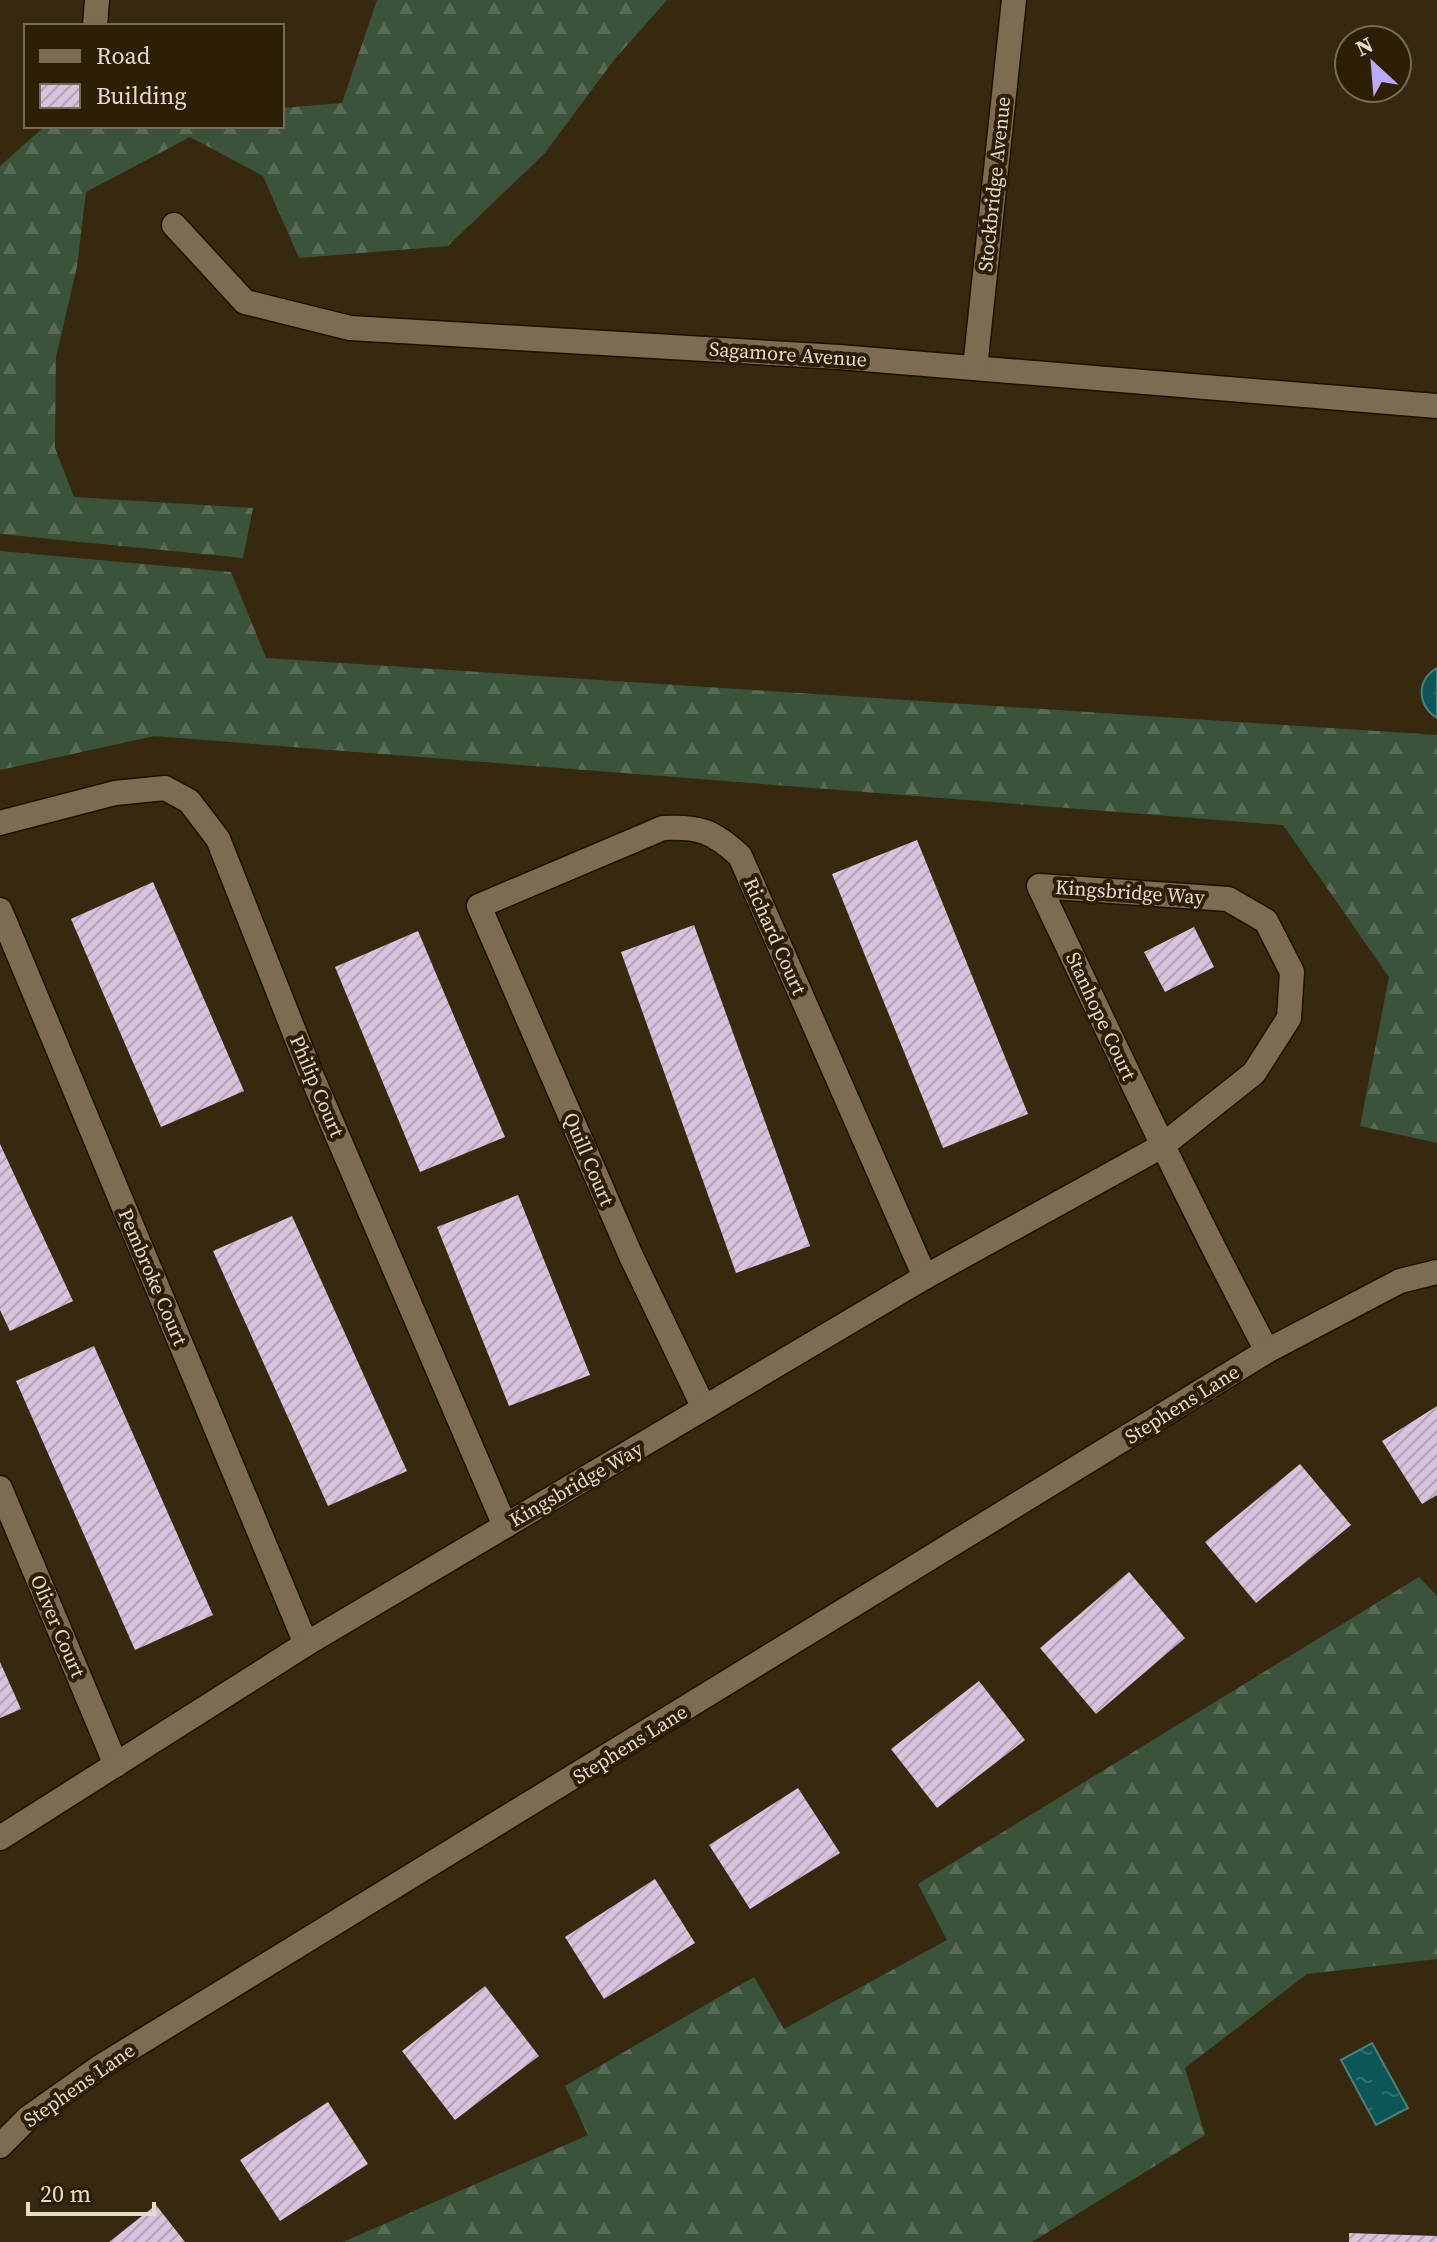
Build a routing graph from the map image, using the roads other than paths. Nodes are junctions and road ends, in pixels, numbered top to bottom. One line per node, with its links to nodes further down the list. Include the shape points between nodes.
1 (97, 0): 3 (street)
2 (1014, 0): 5 (street, Stockbridge Avenue)
3 (95, 24)
4 (174, 225): 5 (street, Sagamore Avenue, via 245,302 350,328)
5 (975, 368): 6 (street, Sagamore Avenue)
6 (1437, 406)
7 (0, 823): 17 (street, Philip Court, via 115,793 165,788 189,801 218,839 310,1072)
8 (1039, 886): 11 (street, Stanhope Court); 11 (street, Kingsbridge Way, via 1228,899 1266,921 1292,972 1289,1018 1254,1073)
9 (479, 906): 13 (street, Richard Court, via 663,828 689,826 718,836 740,856); 15 (street, Quill Court, via 631,1256)
10 (0, 910): 18 (street, Pembroke Court)
11 (1162, 1146): 13 (street, Kingsbridge Way); 14 (street)
12 (1437, 1272): 14 (street, Stephens Lane, via 1400,1281)
13 (925, 1277): 15 (street, Kingsbridge Way)
14 (1267, 1351): 21 (street, Stephens Lane, via 100,2067 28,2118)
15 (704, 1408): 17 (street, Kingsbridge Way)
16 (0, 1488): 19 (street, Oliver Court)
17 (505, 1526): 18 (street, Kingsbridge Way)
18 (306, 1644): 19 (street, Kingsbridge Way)
19 (116, 1765): 20 (street, Kingsbridge Way)
20 (0, 1838)
21 (0, 2146)

